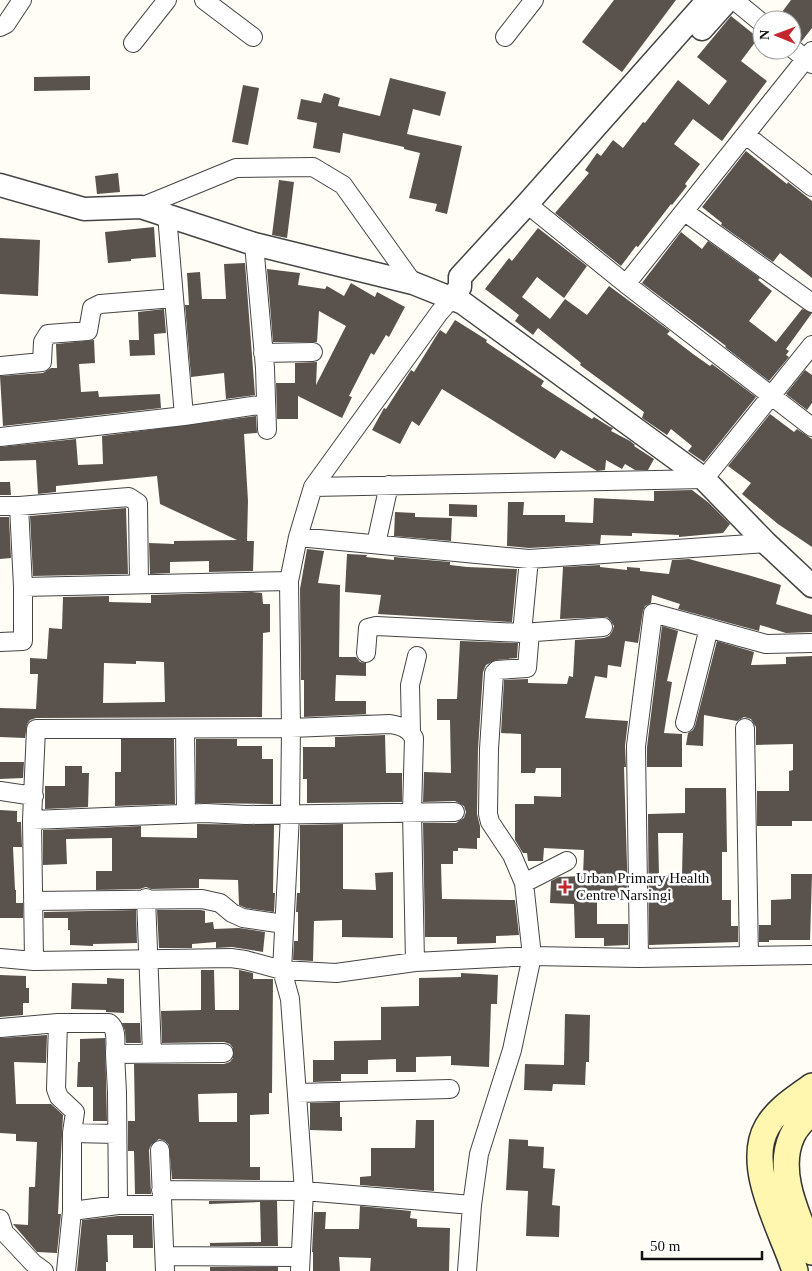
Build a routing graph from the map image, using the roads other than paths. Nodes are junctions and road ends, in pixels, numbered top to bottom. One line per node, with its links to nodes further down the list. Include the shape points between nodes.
1 (22, 0): 9 (street, via 6,24)
2 (167, 0): 12 (street)
3 (204, 0): 10 (street)
4 (534, 0): 11 (street)
5 (708, 0): 18 (street)
6 (728, 0): 18 (street)
7 (734, 0): 8 (street)
8 (752, 15)
9 (0, 27)
10 (253, 37)
11 (505, 37)
12 (133, 43)
13 (810, 58): 14 (street)
14 (746, 135): 16 (street); 19 (street)
15 (0, 185): 17 (street, via 84,208)
16 (812, 188)
17 (141, 207): 20 (street); 22 (street, via 236,168 313,167 343,186)
18 (533, 209): 23 (street); 24 (street, via 468,284)
19 (685, 212): 23 (street); 26 (street)
20 (167, 215): 21 (street); 25 (street)
21 (254, 244): 22 (street); 29 (street)
22 (413, 283): 24 (street)
23 (626, 284): 31 (street)
24 (456, 292): 37 (street, via 463,303); 39 (street)
25 (174, 298): 30 (street, via 100,304 92,308 88,331 48,334 43,342 42,362); 33 (street)
26 (812, 303)
27 (812, 345): 31 (street)
28 (313, 352): 29 (street)
29 (263, 354): 32 (street)
30 (0, 366)
31 (771, 395): 34 (street); 37 (street)
32 (266, 404): 33 (street); 35 (street)
33 (184, 416): 36 (street)
34 (812, 427)
35 (267, 430)
36 (0, 437)
37 (704, 479): 38 (street); 43 (street)
38 (389, 485): 39 (street); 44 (street)
39 (313, 487): 42 (street)
40 (0, 506): 41 (street)
41 (19, 506): 47 (street, via 129,497 138,503); 49 (street)
42 (298, 538): 44 (street); 46 (street)
43 (766, 543): 45 (street); 48 (street)
44 (376, 544): 45 (street)
45 (529, 559): 52 (street)
46 (289, 581): 47 (street); 58 (street)
47 (139, 584): 49 (street)
48 (812, 586)
49 (23, 587): 53 (street, via 23,641)
50 (603, 626): 52 (street)
51 (709, 628): 54 (street, via 766,644); 57 (street); 78 (street, via 653,613 636,746)
52 (526, 632): 55 (street, via 376,626 368,628); 70 (street, via 527,668 496,670 494,673 488,814)
53 (0, 642)
54 (812, 643)
55 (366, 653)
56 (418, 656): 61 (street, via 410,685)
57 (685, 724)
58 (292, 728): 60 (street); 61 (street, via 390,724); 67 (street)
59 (745, 728): 76 (street)
60 (185, 729): 63 (street, via 36,729); 66 (street)
61 (411, 732): 64 (street, via 414,738)
62 (0, 791): 63 (street)
63 (34, 796): 68 (street)
64 (412, 812): 65 (street); 67 (street); 81 (street)
65 (455, 812)
66 (186, 813): 67 (street); 68 (street)
67 (290, 815): 73 (street)
68 (32, 820): 72 (street)
69 (567, 861): 70 (street)
70 (524, 883): 75 (street)
71 (146, 898): 72 (street); 73 (street, via 202,899 220,903 243,918); 79 (street)
72 (32, 901): 80 (street)
73 (284, 924): 82 (street)
74 (812, 955): 76 (street)
75 (532, 956): 78 (street); 81 (street); 98 (street, via 512,1050 479,1154)
76 (749, 956): 78 (street)
77 (0, 958): 80 (street)
78 (639, 958)
79 (149, 960): 80 (street); 82 (street, via 230,958); 87 (street)
80 (34, 961)
81 (415, 962): 82 (street, via 336,973)
82 (282, 970): 90 (street, via 290,999)
83 (58, 1023): 84 (street); 86 (street, via 109,1023 114,1030); 92 (street, via 56,1089 59,1098 75,1112)
84 (0, 1028)
85 (224, 1053): 87 (street)
86 (115, 1054): 87 (street); 93 (street)
87 (152, 1054)
88 (812, 1086): 107 (main road, via 774,1118 766,1129 760,1149 761,1176 768,1202)
89 (450, 1089): 90 (street)
90 (297, 1093): 95 (street)
91 (812, 1112): 101 (main road, via 792,1135 786,1173)
92 (72, 1133): 93 (street); 99 (street)
93 (117, 1134): 97 (street)
94 (160, 1150): 96 (street)
95 (304, 1191): 96 (street); 98 (street); 103 (street)
96 (161, 1198): 97 (street); 102 (street)
97 (118, 1205): 99 (street)
98 (472, 1205): 106 (street)
99 (72, 1211): 105 (street)
100 (0, 1219): 104 (street, via 4,1232)
101 (812, 1252)
102 (165, 1264): 103 (street)
103 (300, 1264)
104 (44, 1271)
105 (66, 1271)
106 (467, 1271)
107 (795, 1271)

